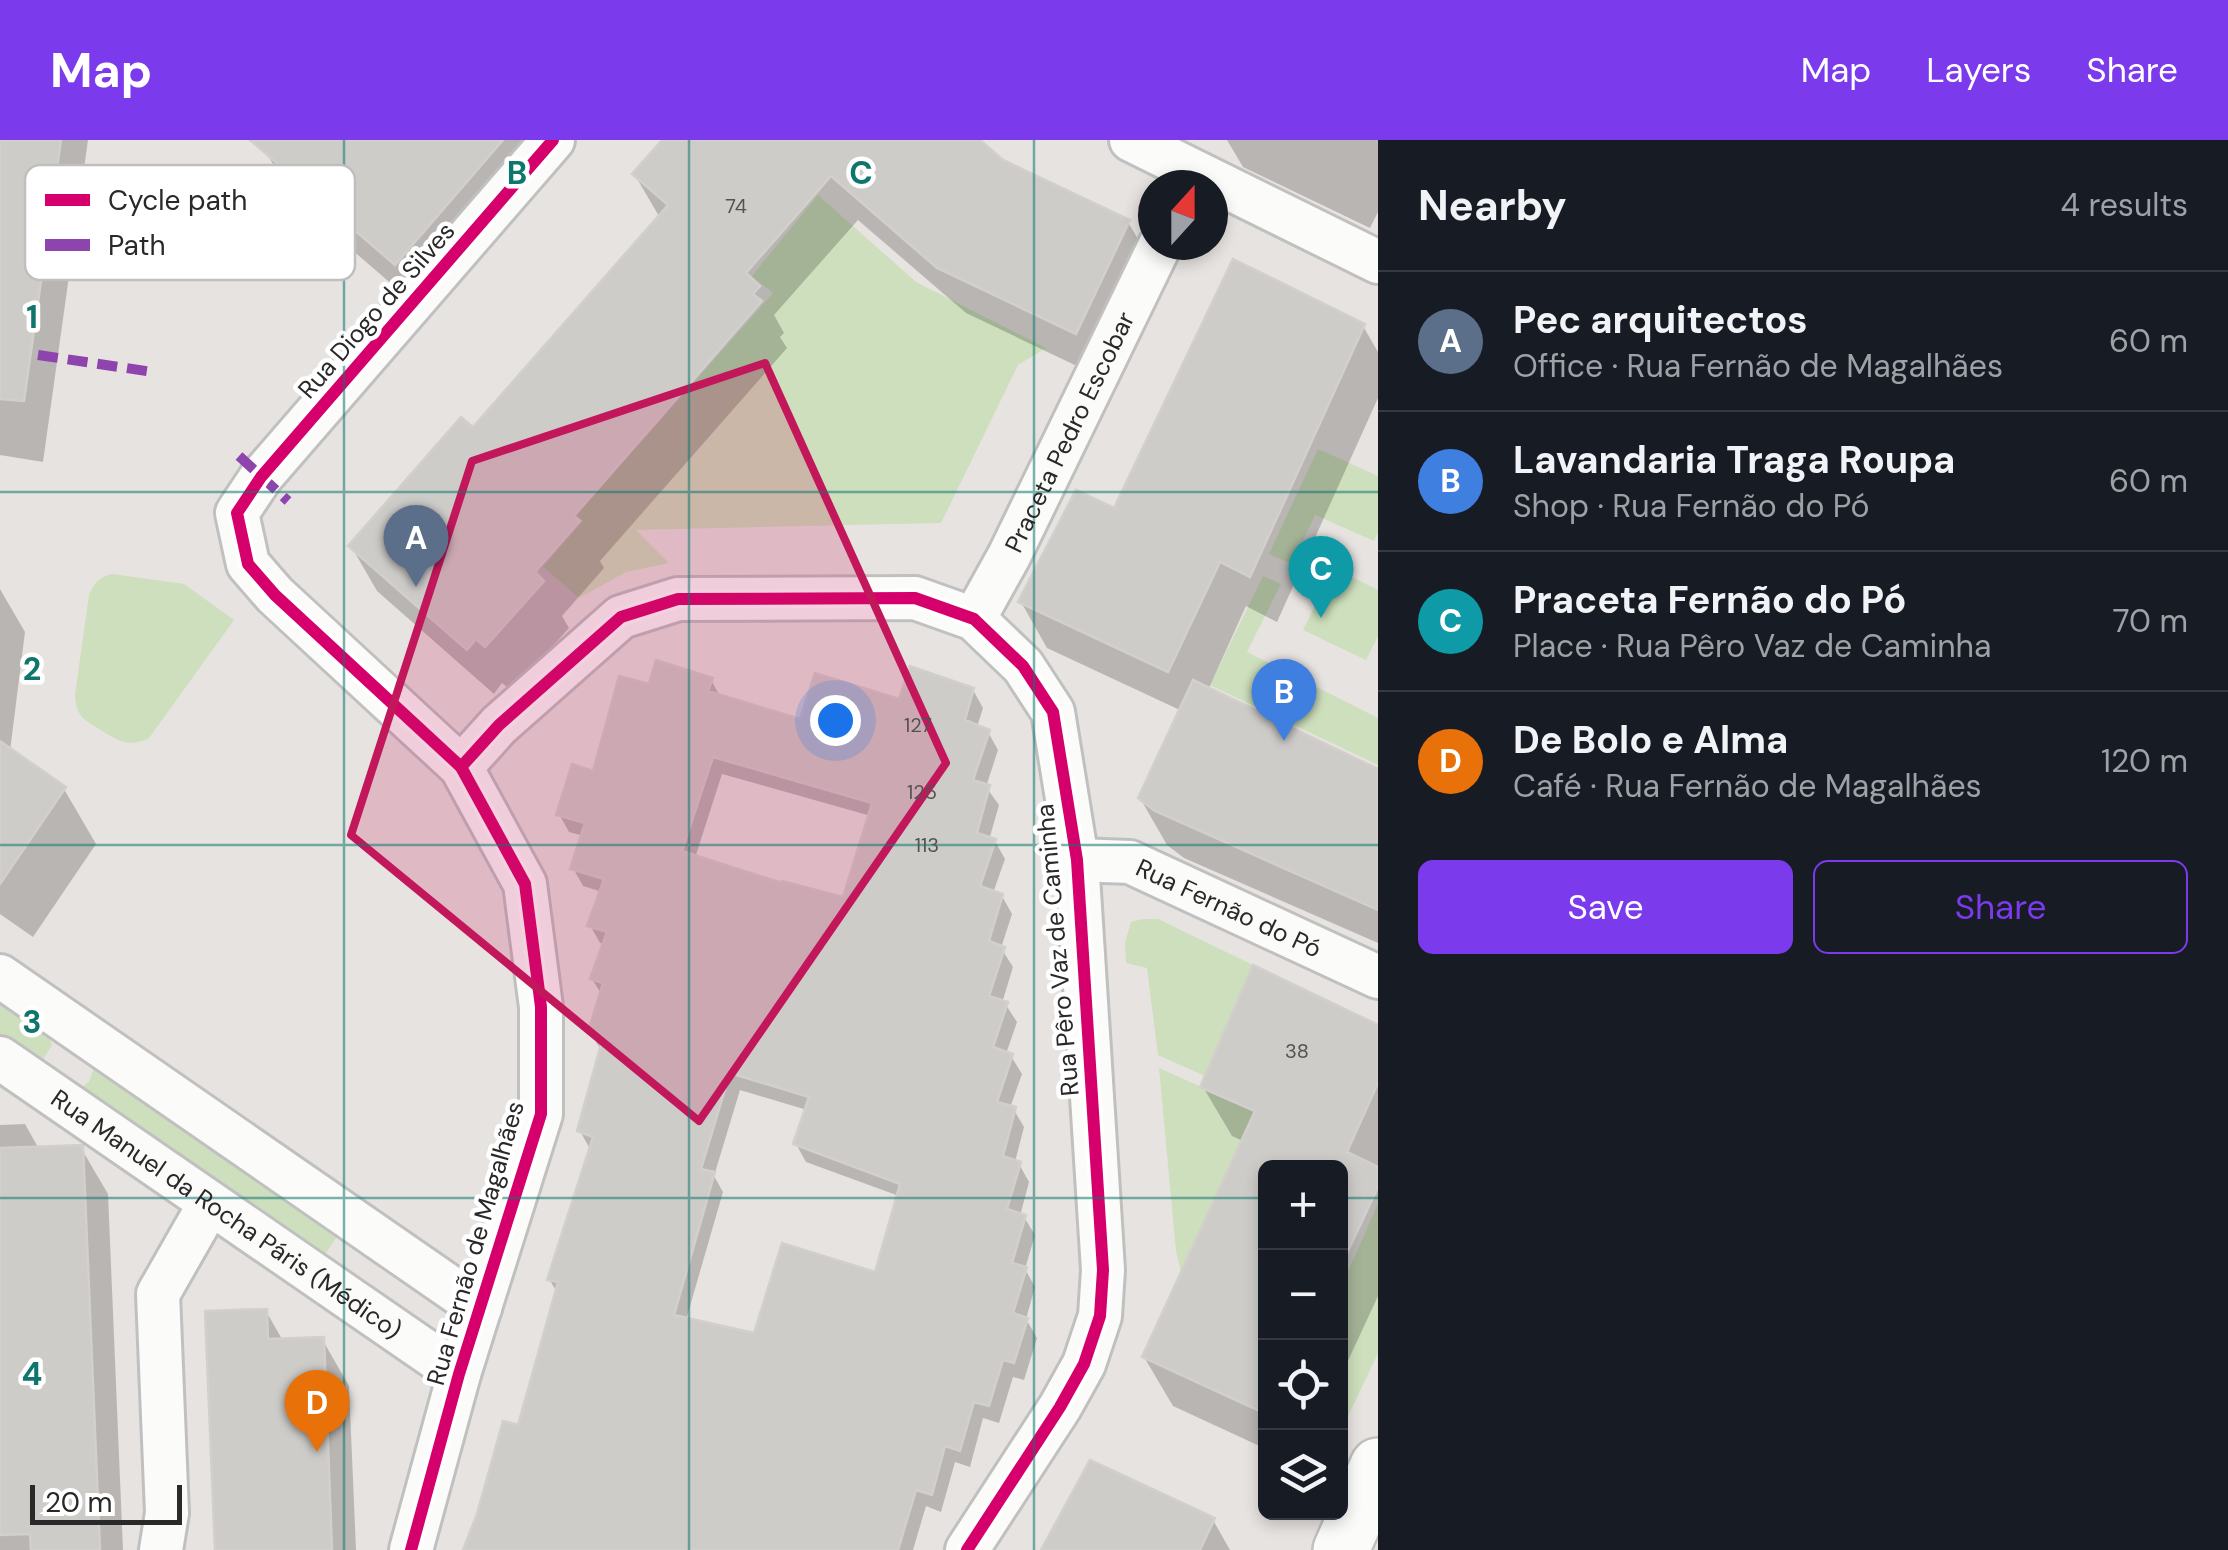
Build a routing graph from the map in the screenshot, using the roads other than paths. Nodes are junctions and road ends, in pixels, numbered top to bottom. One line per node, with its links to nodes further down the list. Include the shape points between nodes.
1 (553, 140): 7 (street, Rua Diogo de Silves, via 260,477)
2 (1131, 140): 3 (street)
3 (1180, 170)
4 (1228, 194): 6 (street)
5 (1153, 260): 8 (street, Praceta Pedro Escobar)
6 (1378, 262)
7 (237, 513): 9 (street, Rua Fernão de Magalhães, via 248,564 274,595)
8 (974, 619): 9 (street, Rua Pêro Vaz de Caminha, via 915,598 678,598 620,617); 10 (street, Rua Pêro Vaz de Caminha, via 1022,666 1054,712)
9 (461, 767): 17 (street, Rua Fernão de Magalhães, via 525,884 542,1007 541,1114)
10 (1077, 860): 12 (street, Rua Fernão do Pó, via 1130,862); 22 (street, Rua Pêro Vaz de Caminha, via 1103,1270 1100,1316 1060,1407)
11 (0, 976): 13 (street)
12 (1378, 977)
13 (80, 1032): 15 (street, Rua Manuel da Rocha Páris (Médico), via 69,1072); 17 (street)
14 (0, 1058): 15 (street, Rua Manuel da Rocha Páris (Médico))
15 (44, 1088): 16 (street, Rua Manuel da Rocha Páris (Médico))
16 (210, 1203): 18 (street, Rua Manuel da Rocha Páris (Médico)); 20 (street, via 158,1294 167,1513)
17 (480, 1308): 18 (street, Rua Fernão de Magalhães)
18 (459, 1374): 21 (street, Rua Fernão de Magalhães)
19 (1378, 1466): 23 (main road)
20 (161, 1550)
21 (410, 1550)
22 (967, 1550)
23 (1341, 1550)

